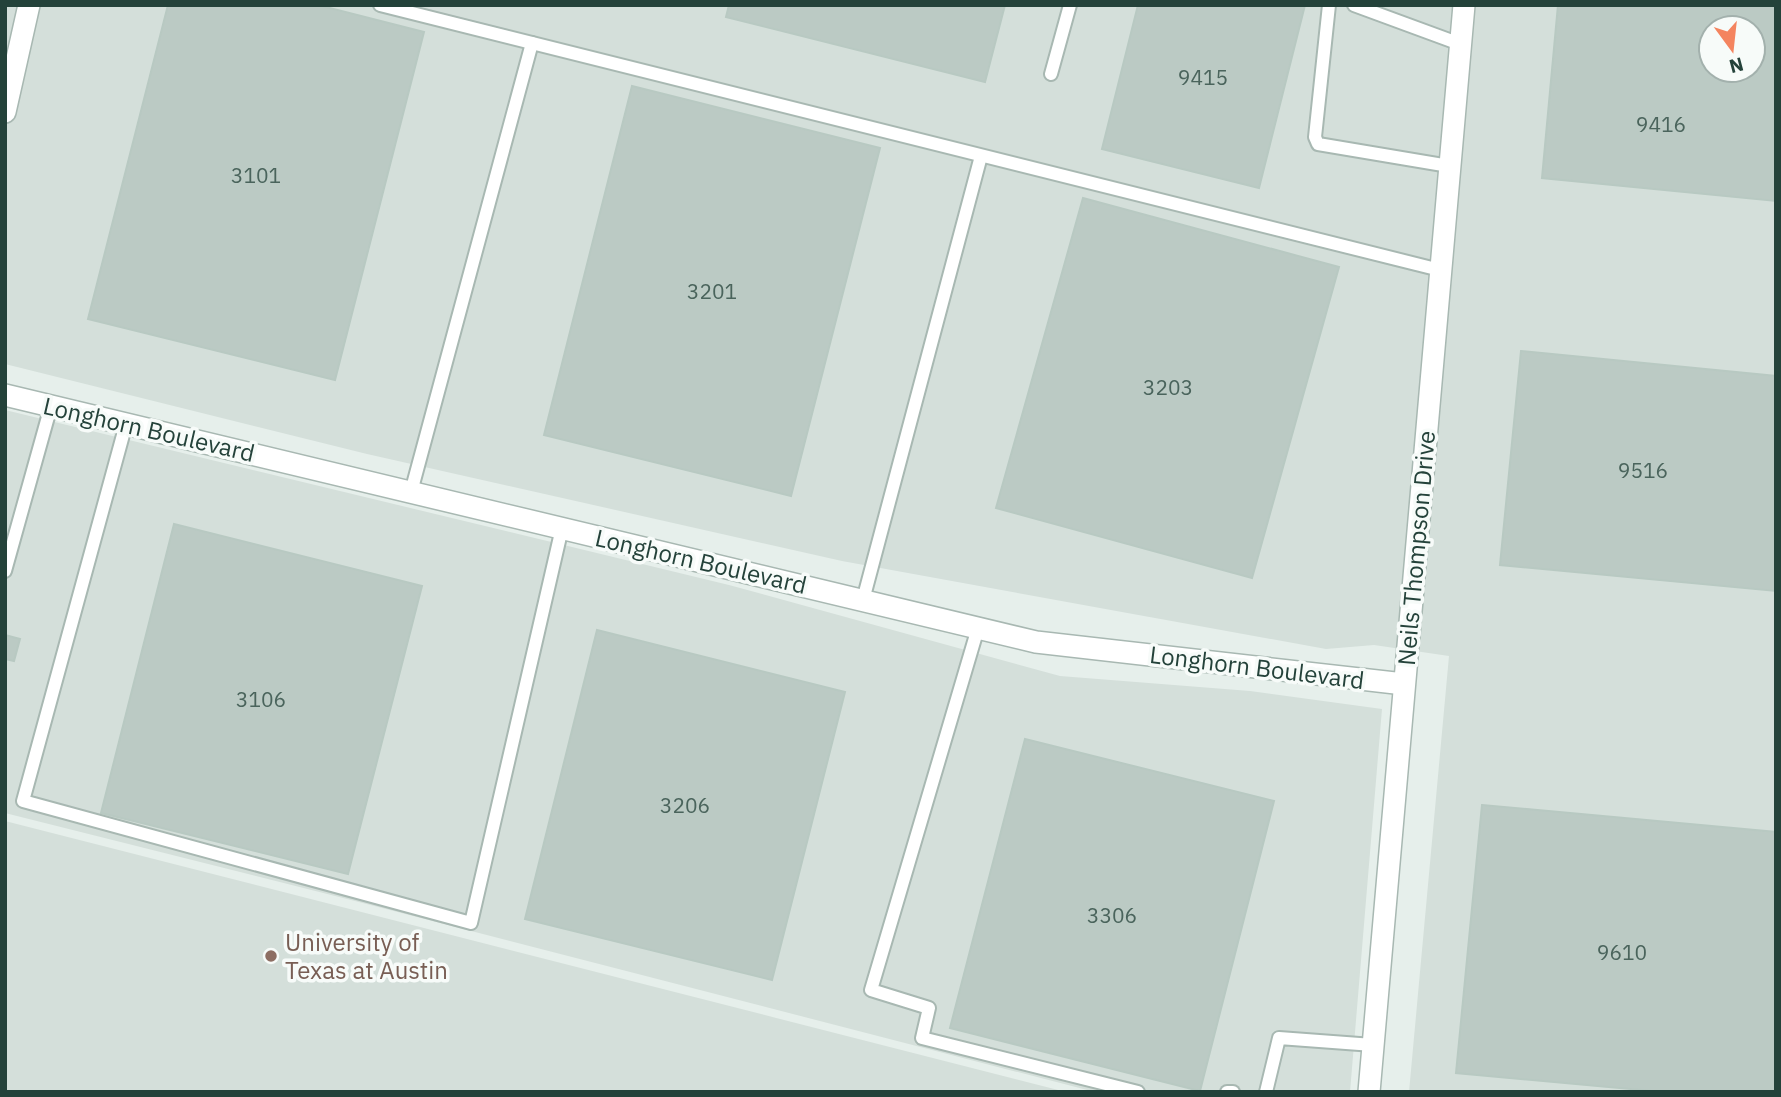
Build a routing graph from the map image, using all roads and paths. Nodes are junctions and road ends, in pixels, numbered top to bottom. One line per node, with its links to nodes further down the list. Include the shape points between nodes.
1 (29, 5): 10 (street)
2 (380, 5): 7 (lane)
3 (1070, 5): 9 (lane)
4 (1329, 5): 12 (lane, via 1315,137 1318,144)
5 (1353, 5): 8 (lane)
6 (1464, 5): 8 (street, Neils Thompson Drive)
7 (532, 43): 11 (lane); 17 (lane)
8 (1460, 44): 12 (street, Neils Thompson Drive)
9 (1051, 74)
10 (5, 112)
11 (981, 156): 13 (lane); 20 (lane)
12 (1449, 166): 13 (street, Neils Thompson Drive)
13 (1440, 270): 22 (street, Neils Thompson Drive)
14 (5, 395): 15 (street, Longhorn Boulevard)
15 (51, 406): 16 (street, Longhorn Boulevard); 19 (lane)
16 (126, 424): 17 (street, Longhorn Boulevard); 18 (lane, via 23,801 471,923)
17 (411, 492): 18 (street, Longhorn Boulevard)
18 (562, 528): 20 (street, Longhorn Boulevard)
19 (5, 571)
20 (863, 600): 21 (street, Longhorn Boulevard)
21 (978, 628): 22 (street, Longhorn Boulevard, via 1036,642); 24 (lane, via 871,990 929,1008 922,1038)
22 (1404, 684): 23 (street, Neils Thompson Drive)
23 (1373, 1045): 27 (lane, via 1279,1038); 28 (street, Neils Thompson Drive)
24 (1138, 1092)
25 (1227, 1092): 26 (lane)
26 (1233, 1092)
27 (1266, 1092)
28 (1369, 1092)

